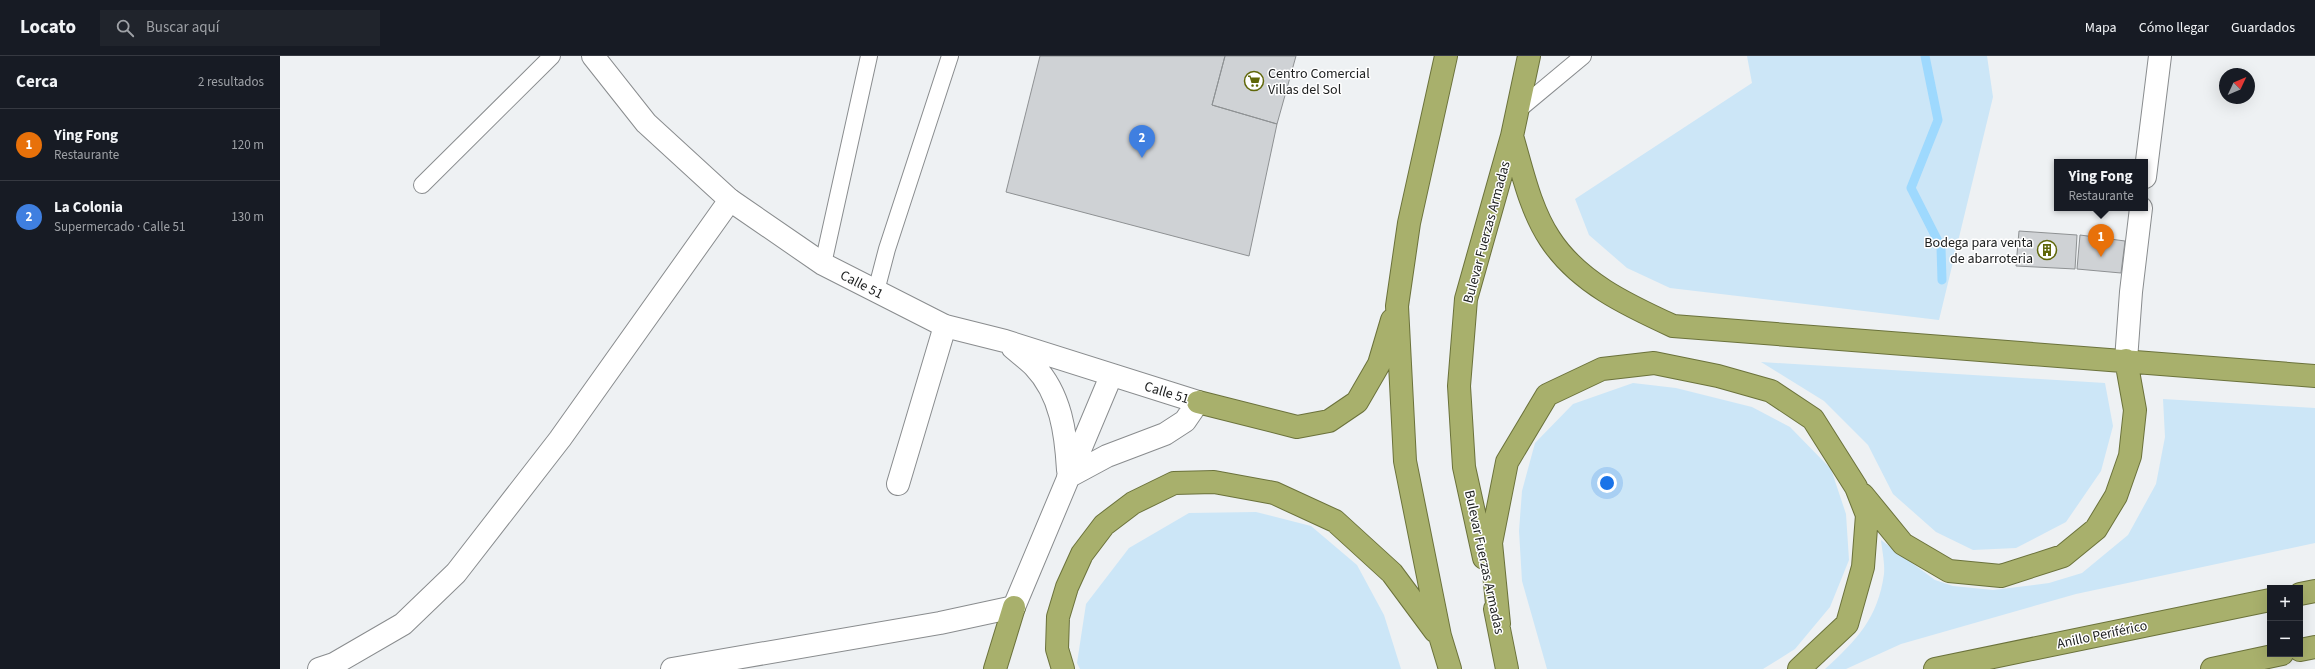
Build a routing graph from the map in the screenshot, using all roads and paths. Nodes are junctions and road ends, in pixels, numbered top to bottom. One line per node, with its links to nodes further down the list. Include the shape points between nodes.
1 (552, 56): 12 (lane)
2 (593, 56): 13 (street, Calle 51, via 646,123)
3 (869, 56): 15 (lane)
4 (950, 56): 16 (lane, via 887,249)
5 (1446, 56): 17 (highway, via 1409,223)
6 (1529, 56): 9 (highway, Bulevar Fuerzas Armadas)
7 (1583, 56): 9 (lane)
8 (2160, 56): 11 (street)
9 (1517, 111): 10 (highway, Bulevar Fuerzas Armadas)
10 (1512, 136): 20 (highway, via 1532,202 1550,239 1586,277 1622,303 1673,326); 31 (highway, Bulevar Fuerzas Armadas, via 1466,299 1459,386 1464,467)
11 (2147, 159)
12 (422, 185)
13 (730, 200): 15 (street, Calle 51); 36 (street, via 560,439 456,573 403,624 334,664)
14 (2141, 211): 20 (street)
15 (823, 264): 16 (street, Calle 51)
16 (876, 291): 18 (street, Calle 51)
17 (1397, 306): 23 (highway, via 1379,364 1357,402 1329,420 1297,427); 32 (highway, via 1405,461)
18 (945, 326): 19 (street, Calle 51); 25 (street)
19 (1005, 341): 21 (street, Calle 51); 24 (street, via 1035,367 1056,401 1066,439)
20 (2126, 360): 22 (highway); 26 (highway, via 2135,410 2130,456 2116,496 2096,529 2063,556 2001,576 1948,571 1903,544)
21 (1111, 376): 23 (street, Calle 51); 24 (street)
22 (2315, 376)
23 (1198, 402): 24 (street, via 1185,421 1165,434 1107,456)
24 (1068, 477): 30 (street)
25 (898, 484)
26 (1856, 487): 31 (highway, via 1813,419 1771,391 1718,376 1654,363 1602,369 1547,395 1507,462 1491,543); 43 (highway, via 1867,515 1864,568 1847,624)
27 (2315, 591): 28 (highway)
28 (2303, 593)
29 (2267, 601): 44 (highway, Anillo Periférico)
30 (1014, 607): 37 (street); 38 (highway); 39 (highway)
31 (1499, 624): 42 (highway, Bulevar Fuerzas Armadas)
32 (1440, 636): 40 (highway, via 1392,573 1335,521 1274,493 1214,482 1174,483 1133,503 1104,525 1082,554 1067,587 1058,617 1057,649); 41 (highway)
33 (2315, 647): 34 (highway)
34 (2303, 649)
35 (2268, 657): 45 (highway)
36 (319, 669)
37 (672, 669)
38 (994, 669)
39 (1004, 669)
40 (1063, 669)
41 (1450, 669)
42 (1508, 669)
43 (1799, 669)
44 (1935, 669)
45 (2212, 669)

